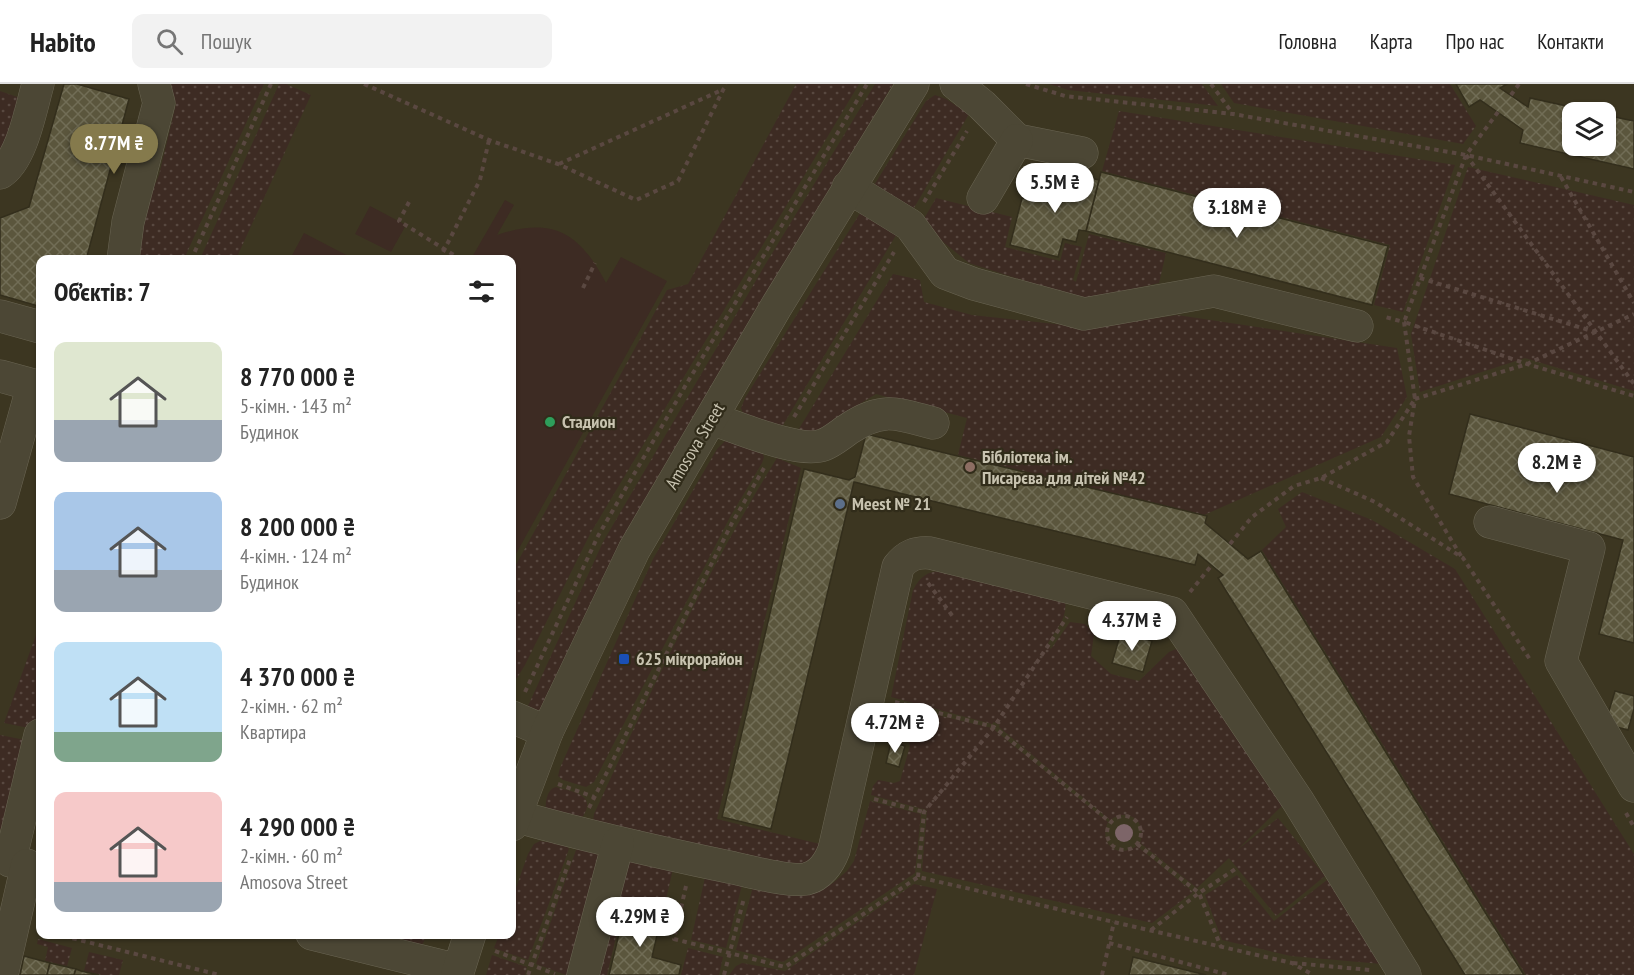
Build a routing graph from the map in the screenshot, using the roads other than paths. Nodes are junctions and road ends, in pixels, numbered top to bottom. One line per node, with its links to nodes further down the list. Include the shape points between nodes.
1 (38, 84): 7 (street, via 18,149)
2 (154, 84): 10 (street, via 159,103 128,222)
3 (913, 84): 8 (street, Amosova Street)
4 (956, 84): 5 (street)
5 (1017, 140): 6 (street); 9 (street)
6 (1082, 153)
7 (0, 173)
8 (849, 187): 12 (street, via 910,225 945,273 1084,314 1214,291); 15 (street, Amosova Street)
9 (983, 198)
10 (124, 255)
11 (0, 316): 13 (street)
12 (1370, 322)
13 (36, 326)
14 (0, 376): 17 (street, via 33,384)
15 (711, 419): 16 (street, via 808,447 823,445 874,415 893,413); 20 (street, Amosova Street, via 634,550)
16 (933, 423)
17 (0, 503)
18 (1490, 522): 22 (street, via 1589,548 1562,661)
19 (517, 706): 20 (street)
20 (547, 732): 23 (street, Amosova Street)
21 (36, 759): 26 (street)
22 (1628, 796)
23 (516, 812)
24 (516, 821): 25 (street)
25 (618, 843): 30 (street, via 789,878 818,874 831,857 898,567 907,556 939,555 1172,613 1298,801); 32 (street)
26 (19, 863): 31 (street)
27 (331, 939): 29 (street)
28 (480, 942): 29 (street)
29 (457, 972)
30 (1404, 974)
31 (2, 975)
32 (583, 975)

